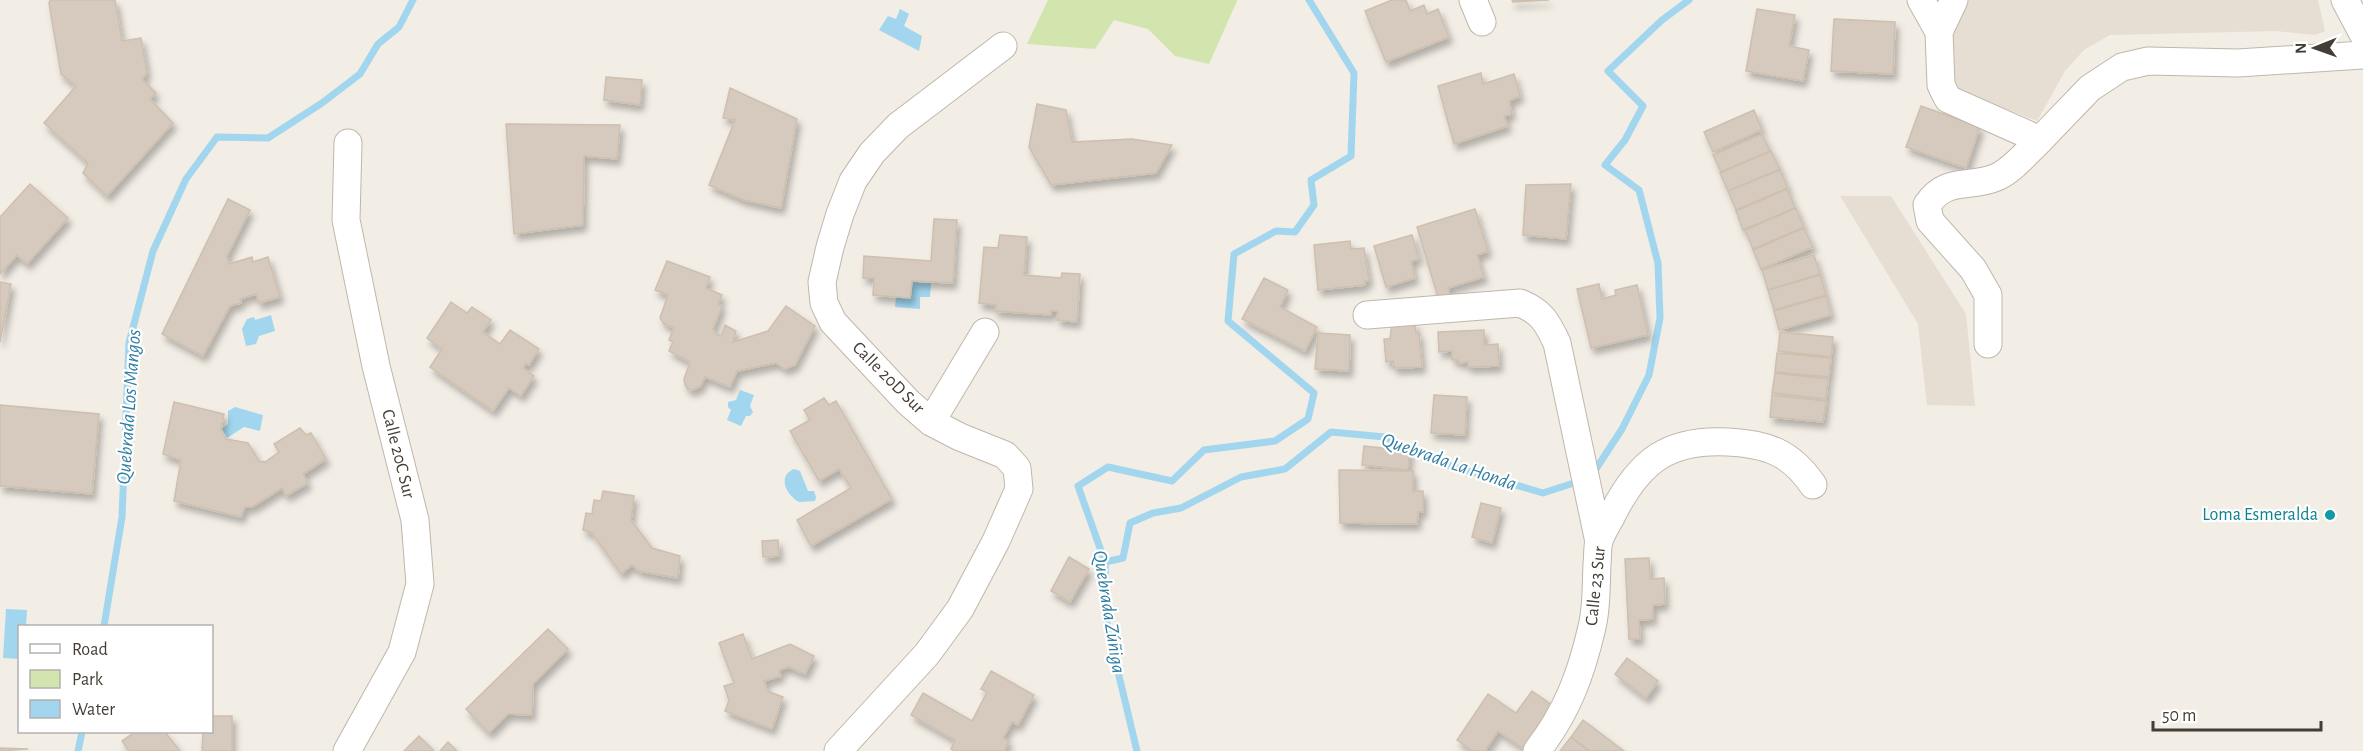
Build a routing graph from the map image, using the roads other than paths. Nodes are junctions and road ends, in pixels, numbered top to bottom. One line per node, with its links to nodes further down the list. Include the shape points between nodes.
1 (1921, 0): 4 (street)
2 (1954, 0): 4 (street)
3 (2345, 0): 5 (street)
4 (1939, 32): 8 (street, via 1941,85 1948,99)
5 (2363, 33)
6 (1003, 46): 13 (street, Calle 20D Sur, via 898,126 872,153 853,181 840,214 822,282 824,303 833,322)
7 (2363, 55): 8 (street, via 2238,63 2148,62 2122,67 2090,88)
8 (2040, 140): 12 (street, via 2005,173 1945,187 1927,205 1930,220 1973,269 1988,295)
9 (348, 143): 16 (street, Calle 20C Sur, via 346,220 376,366 415,520 420,584 402,652)
10 (1366, 315): 15 (street, via 1520,303 1536,310 1557,342)
11 (985, 332): 13 (street)
12 (1988, 344)
13 (931, 422): 17 (street, Calle 20D Sur, via 1005,455 1017,468 1019,489 960,609 927,654)
14 (1813, 486): 15 (street, Calle 23 Sur, via 1801,467 1773,450 1737,443 1692,442 1672,448 1643,468 1622,496)
15 (1599, 542): 18 (street, Calle 23 Sur, via 1593,625 1581,670 1565,711)
16 (347, 751)
17 (838, 751)
18 (1537, 751)

